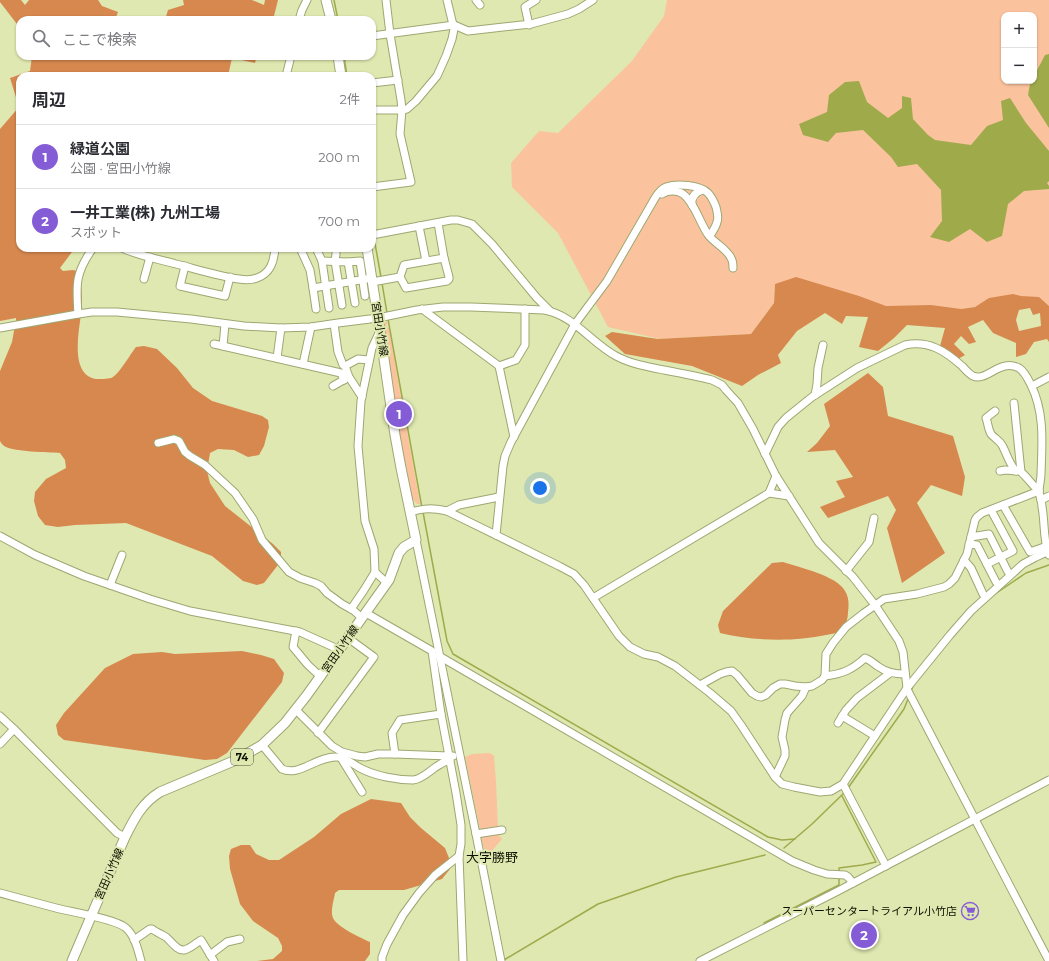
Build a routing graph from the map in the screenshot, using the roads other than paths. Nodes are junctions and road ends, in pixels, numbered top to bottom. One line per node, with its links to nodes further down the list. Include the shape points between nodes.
1 (307, 0): 7 (street)
2 (326, 0): 8 (main road)
3 (386, 0): 11 (street)
4 (447, 0): 10 (street)
5 (536, 0): 9 (street, via 525,7)
6 (593, 0): 9 (street, via 568,14)
7 (300, 16)
8 (330, 16)
9 (529, 24): 10 (street, via 468,31)
10 (454, 25): 11 (street); 20 (street, via 448,51 437,76 416,101)
11 (390, 34): 12 (street); 17 (street)
12 (376, 36)
13 (289, 60): 15 (street)
14 (339, 60): 16 (main road)
15 (287, 72)
16 (340, 72)
17 (398, 80): 18 (street); 20 (street)
18 (376, 83)
19 (376, 110): 20 (street)
20 (402, 110): 21 (street, via 400,134 412,182)
21 (376, 186)
22 (703, 190): 23 (street, via 683,185 671,186 660,191); 24 (street, via 692,198); 28 (street, via 712,199 717,212 717,223)
23 (655, 198): 24 (street, via 665,192 678,192); 65 (street, via 607,281)
24 (692, 205): 28 (street)
25 (438, 223): 26 (street); 37 (street); 60 (street, via 458,220 472,224)
26 (419, 226): 27 (street); 39 (street)
27 (376, 235)
28 (710, 236): 43 (street, via 731,258)
29 (90, 252): 61 (street, via 78,278)
30 (134, 252): 36 (street)
31 (274, 252): 45 (street, via 271,268 257,278)
32 (302, 252): 44 (street)
33 (318, 252): 41 (street)
34 (336, 252): 38 (street)
35 (368, 252): 48 (main road, 宮田小竹線)
36 (150, 257): 42 (street); 47 (street)
37 (444, 258): 39 (street); 46 (street, via 448,281 406,288)
38 (335, 261): 40 (street); 41 (street); 50 (street)
39 (426, 261): 46 (street, via 404,265)
40 (348, 262): 48 (street, via 360,261); 49 (street)
41 (323, 265): 44 (street); 51 (street)
42 (184, 266): 45 (street); 45 (street, via 180,286 225,296)
43 (733, 268)
44 (310, 272): 52 (street)
45 (230, 277)
46 (400, 277): 48 (street)
47 (144, 279)
48 (374, 280): 49 (street); 53 (street); 62 (main road, 宮田小竹線)
49 (351, 282): 50 (street); 54 (street)
50 (339, 284): 51 (street); 55 (street)
51 (326, 286): 52 (street); 56 (street)
52 (313, 288): 57 (street)
53 (366, 296)
54 (355, 303)
55 (342, 305)
56 (329, 308)
57 (316, 309)
58 (422, 309): 59 (street); 62 (street); 77 (street)
59 (525, 309): 60 (street); 77 (street, via 524,345 516,360)
60 (550, 311): 65 (street)
61 (78, 314): 63 (street, via 117,312); 67 (street)
62 (378, 318): 64 (street); 69 (main road, 宮田小竹線)
63 (225, 324): 68 (street); 72 (street)
64 (334, 324): 66 (street); 76 (street, via 338,352)
65 (575, 324): 86 (street); 88 (street, via 617,356 647,366 712,380 722,385 738,403)
66 (312, 327): 68 (street); 75 (street)
67 (0, 328)
68 (281, 328): 73 (street)
69 (380, 331): 74 (street); 102 (main road, 宮田小竹線, via 395,435)
70 (214, 344): 72 (street)
71 (823, 345): 82 (street)
72 (223, 346): 73 (street)
73 (277, 358): 75 (street)
74 (369, 360): 76 (street, via 358,359); 83 (street)
75 (303, 364): 78 (street, via 341,373)
76 (345, 366): 78 (street)
77 (500, 366): 86 (street)
78 (347, 378): 80 (street); 83 (street)
79 (1049, 378): 81 (street)
80 (333, 386)
81 (1032, 386): 82 (street, via 1023,371 1014,366 1002,366 984,376 974,377 942,351 930,345 914,344 896,349 856,368); 89 (street, via 1042,423)
82 (815, 395): 88 (street, via 778,427)
83 (362, 397): 117 (street, via 358,446 365,521 374,549)
84 (1014, 403): 91 (street)
85 (995, 411): 91 (street, via 986,418 991,434 1002,444 1012,467)
86 (514, 437): 97 (street, via 505,456)
87 (158, 443): 125 (street, via 174,439 179,442 185,452 205,465 235,493 253,519 262,540 289,572 315,582)
88 (765, 454): 92 (street)
89 (1045, 458): 93 (street)
90 (1000, 471): 91 (street)
91 (1018, 472): 93 (street)
92 (776, 476): 94 (street); 95 (street)
93 (1039, 491): 98 (street); 99 (street)
94 (769, 493): 95 (street); 123 (street)
95 (789, 496): 116 (street, via 819,543)
96 (1049, 496): 98 (street)
97 (499, 497): 101 (street, via 459,505); 105 (street)
98 (1041, 500): 103 (street)
99 (1003, 505): 100 (street); 107 (street)
100 (991, 510): 109 (street, via 977,517); 110 (street)
101 (446, 511): 102 (street, via 431,508); 105 (street)
102 (410, 512): 108 (main road, 宮田小竹線)
103 (1046, 512): 111 (street)
104 (874, 518): 116 (street, via 869,542)
105 (496, 535): 123 (street, via 574,574)
106 (0, 536): 121 (street, via 35,555)
107 (1022, 538): 110 (street); 111 (street, via 1030,552)
108 (416, 540): 120 (main road, 宮田小竹線 / 74, via 404,546 398,554); 130 (street)
109 (970, 540): 113 (street, via 989,534); 114 (street); 115 (street, via 977,545)
110 (1010, 544): 113 (street, via 1013,551)
111 (1048, 551): 137 (street, via 1023,564 971,611)
112 (122, 555): 121 (street)
113 (1000, 557): 115 (street); 118 (street)
114 (964, 560): 122 (street, via 971,568); 124 (street, via 955,578 944,587 884,599)
115 (987, 564): 119 (street)
116 (846, 571): 124 (street)
117 (375, 572): 120 (street); 125 (street)
118 (1008, 572)
119 (996, 582)
120 (387, 583): 126 (main road, 宮田小竹線 / 74)
121 (110, 585): 127 (street, via 190,611)
122 (983, 594)
123 (593, 598): 135 (street, via 630,648 658,657)
124 (875, 605): 132 (street, via 899,641); 133 (street, via 846,627 833,642 826,654)
125 (351, 609): 126 (street)
126 (364, 616): 128 (main road, 宮田小竹線 / 74); 139 (street, via 432,651)
127 (296, 631): 129 (street); 134 (street, via 293,647)
128 (348, 638): 129 (main road, 宮田小竹線 / 74); 144 (street, via 374,657)
129 (340, 650): 134 (main road, 宮田小竹線 / 74)
130 (439, 656): 150 (street); 163 (street, via 792,861 827,874 848,877)
131 (890, 672): 132 (street); 133 (street, via 865,658 848,670); 141 (street, via 857,698)
132 (905, 674): 137 (street)
133 (825, 676): 136 (street, via 812,686)
134 (320, 677): 138 (main road, 宮田小竹線 / 74)
135 (700, 685): 136 (street, via 720,674 732,671 752,693 761,697 780,684); 153 (street, via 730,711)
136 (806, 687): 153 (street, via 787,714 782,737 785,756)
137 (908, 690): 145 (street); 157 (street)
138 (296, 710): 144 (street); 147 (main road, 宮田小竹線 / 74)
139 (441, 714): 149 (street, via 400,720 392,733); 152 (street)
140 (0, 716): 143 (street)
141 (842, 716): 142 (street); 145 (street)
142 (838, 723)
143 (14, 729): 146 (street); 160 (street, via 117,833)
144 (318, 733): 148 (street)
145 (875, 736): 155 (street)
146 (0, 744)
147 (262, 745): 151 (street, via 286,771 296,771 326,758); 160 (main road, 宮田小竹線 / 74, via 236,760 152,797 139,811)
148 (338, 750): 149 (street, via 365,757); 151 (street)
149 (395, 754): 152 (street)
150 (459, 755): 152 (street); 159 (street)
151 (342, 758): 152 (street, via 364,770 391,778 413,780 423,777); 156 (street)
152 (450, 758): 161 (street, via 461,825)
153 (775, 777): 155 (street, via 782,784 820,792)
154 (1049, 780): 157 (street)
155 (844, 786): 162 (street)
156 (362, 792)
157 (975, 819): 162 (street); 175 (street)
158 (500, 830): 159 (street)
159 (476, 834): 169 (street)
160 (125, 837): 165 (main road, 宮田小竹線 / 74)
161 (458, 856): 172 (street, via 419,892 387,944); 173 (street)
162 (886, 866): 163 (street)
163 (853, 883): 174 (street)
164 (2, 895): 165 (street)
165 (90, 916): 167 (street, via 121,924 127,928); 170 (main road, 宮田小竹線 / 74)
166 (240, 939): 168 (street, via 227,942)
167 (134, 940): 168 (street, via 150,929 181,950 201,940); 171 (street)
168 (212, 958)
169 (500, 959)
170 (72, 961)
171 (141, 961)
172 (382, 961)
173 (463, 961)
174 (700, 961)
175 (1049, 961)

